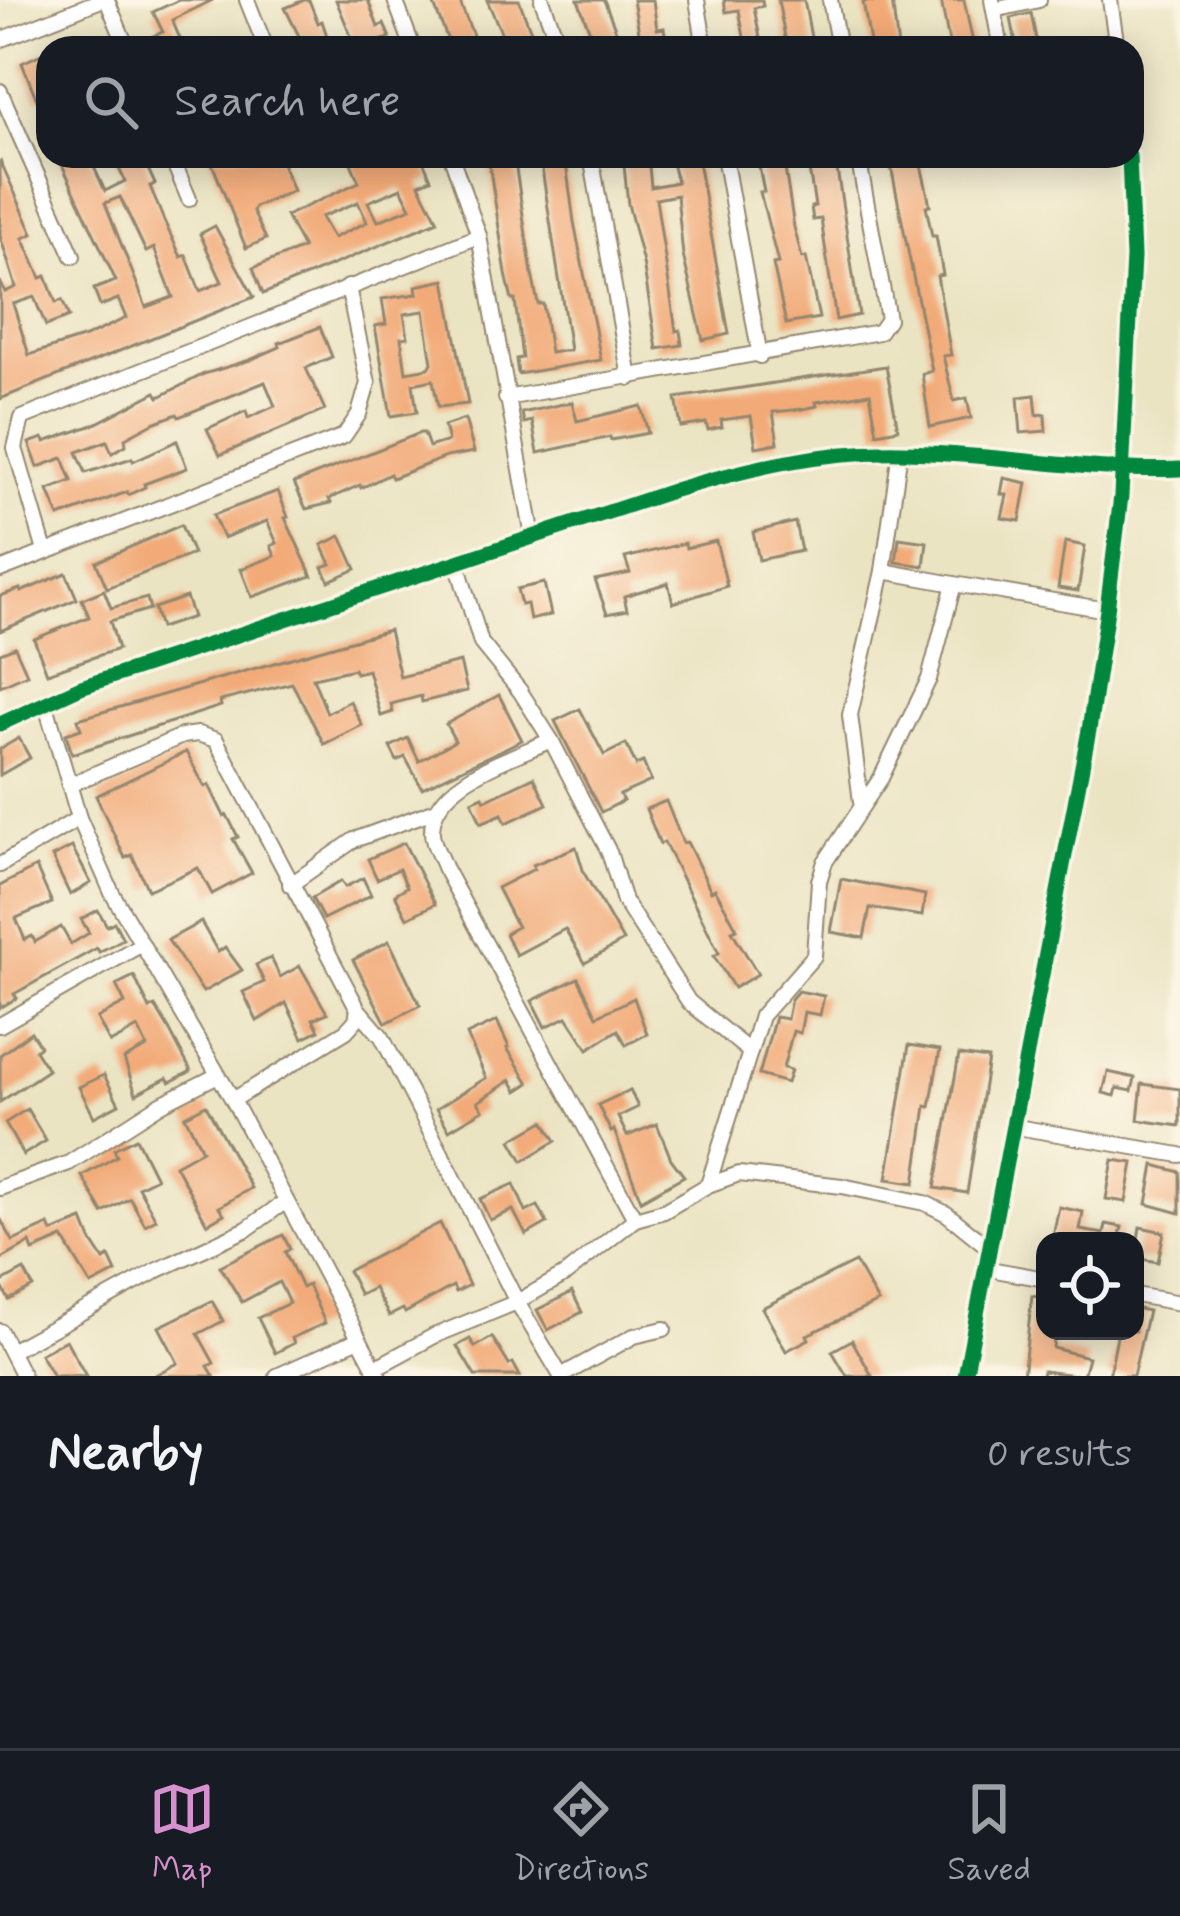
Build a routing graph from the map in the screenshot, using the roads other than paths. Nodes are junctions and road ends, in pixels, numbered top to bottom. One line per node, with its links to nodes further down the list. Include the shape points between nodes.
1 (45, 0): 11 (street)
2 (104, 0): 11 (street); 12 (street)
3 (247, 0): 13 (street)
4 (395, 0): 14 (street)
5 (542, 0): 15 (street)
6 (697, 0): 16 (street)
7 (830, 0): 17 (street)
8 (1039, 0): 10 (street)
9 (1110, 0): 19 (street)
10 (993, 5): 18 (street)
11 (53, 19): 20 (street)
12 (121, 36)
13 (261, 36)
14 (408, 36)
15 (556, 36)
16 (703, 36)
17 (836, 36)
18 (999, 36)
19 (1115, 36)
20 (0, 40)
21 (0, 92): 30 (street)
22 (176, 168): 28 (street)
23 (455, 168): 29 (street)
24 (593, 168): 33 (street)
25 (726, 168): 32 (street)
26 (860, 168): 32 (street, via 885,327)
27 (1129, 168): 36 (street, via 1133,257)
28 (189, 200)
29 (479, 236): 31 (street); 34 (street)
30 (73, 256)
31 (348, 287): 39 (street, via 368,383 344,436); 39 (street, via 22,418 15,448)
32 (760, 356): 33 (street)
33 (629, 378): 34 (street)
34 (506, 398): 38 (street)
35 (900, 452): 36 (street); 38 (street, via 759,466); 42 (street)
36 (1121, 469): 37 (street); 44 (street)
37 (1180, 469)
38 (533, 537): 40 (street)
39 (45, 551): 41 (street)
40 (457, 563): 45 (street); 47 (street, via 481,643)
41 (0, 570)
42 (883, 571): 43 (street); 49 (street, via 850,715)
43 (954, 584): 44 (street); 49 (street, via 929,679)
44 (1107, 610): 60 (street)
45 (45, 702): 46 (street); 48 (street)
46 (0, 724)
47 (551, 740): 50 (street, via 458,785); 57 (street, via 609,852 624,902 689,1002)
48 (69, 785): 51 (street); 53 (street, via 182,736 216,740)
49 (862, 802): 57 (street, via 825,862 814,956 760,1016)
50 (436, 810): 53 (street, via 354,841); 65 (street, via 431,833 444,867)
51 (79, 818): 52 (street); 54 (street)
52 (0, 865)
53 (290, 885): 55 (street)
54 (142, 944): 56 (street); 58 (street)
55 (358, 1009): 59 (street, via 324,1047); 70 (street, via 382,1037)
56 (0, 1025)
57 (749, 1052): 62 (street)
58 (218, 1075): 59 (street); 63 (street, via 69,1163)
59 (232, 1100): 64 (street)
60 (1011, 1126): 61 (street); 66 (street)
61 (1180, 1155)
62 (708, 1185): 65 (street); 66 (street, via 739,1174 925,1203)
63 (0, 1188)
64 (286, 1201): 74 (street); 75 (street)
65 (635, 1219): 70 (street, via 585,1262)
66 (988, 1247): 67 (street)
67 (984, 1268): 68 (street); 80 (street)
68 (1036, 1277)
69 (1144, 1297): 71 (street)
70 (517, 1302): 76 (street, via 434,1336); 79 (street)
71 (1180, 1303)
72 (664, 1329): 79 (street, via 634,1336)
73 (0, 1330): 75 (street)
74 (359, 1339): 76 (street); 78 (street)
75 (11, 1351): 77 (street)
76 (377, 1372)
77 (23, 1376)
78 (277, 1376)
79 (561, 1376)
80 (965, 1376)

